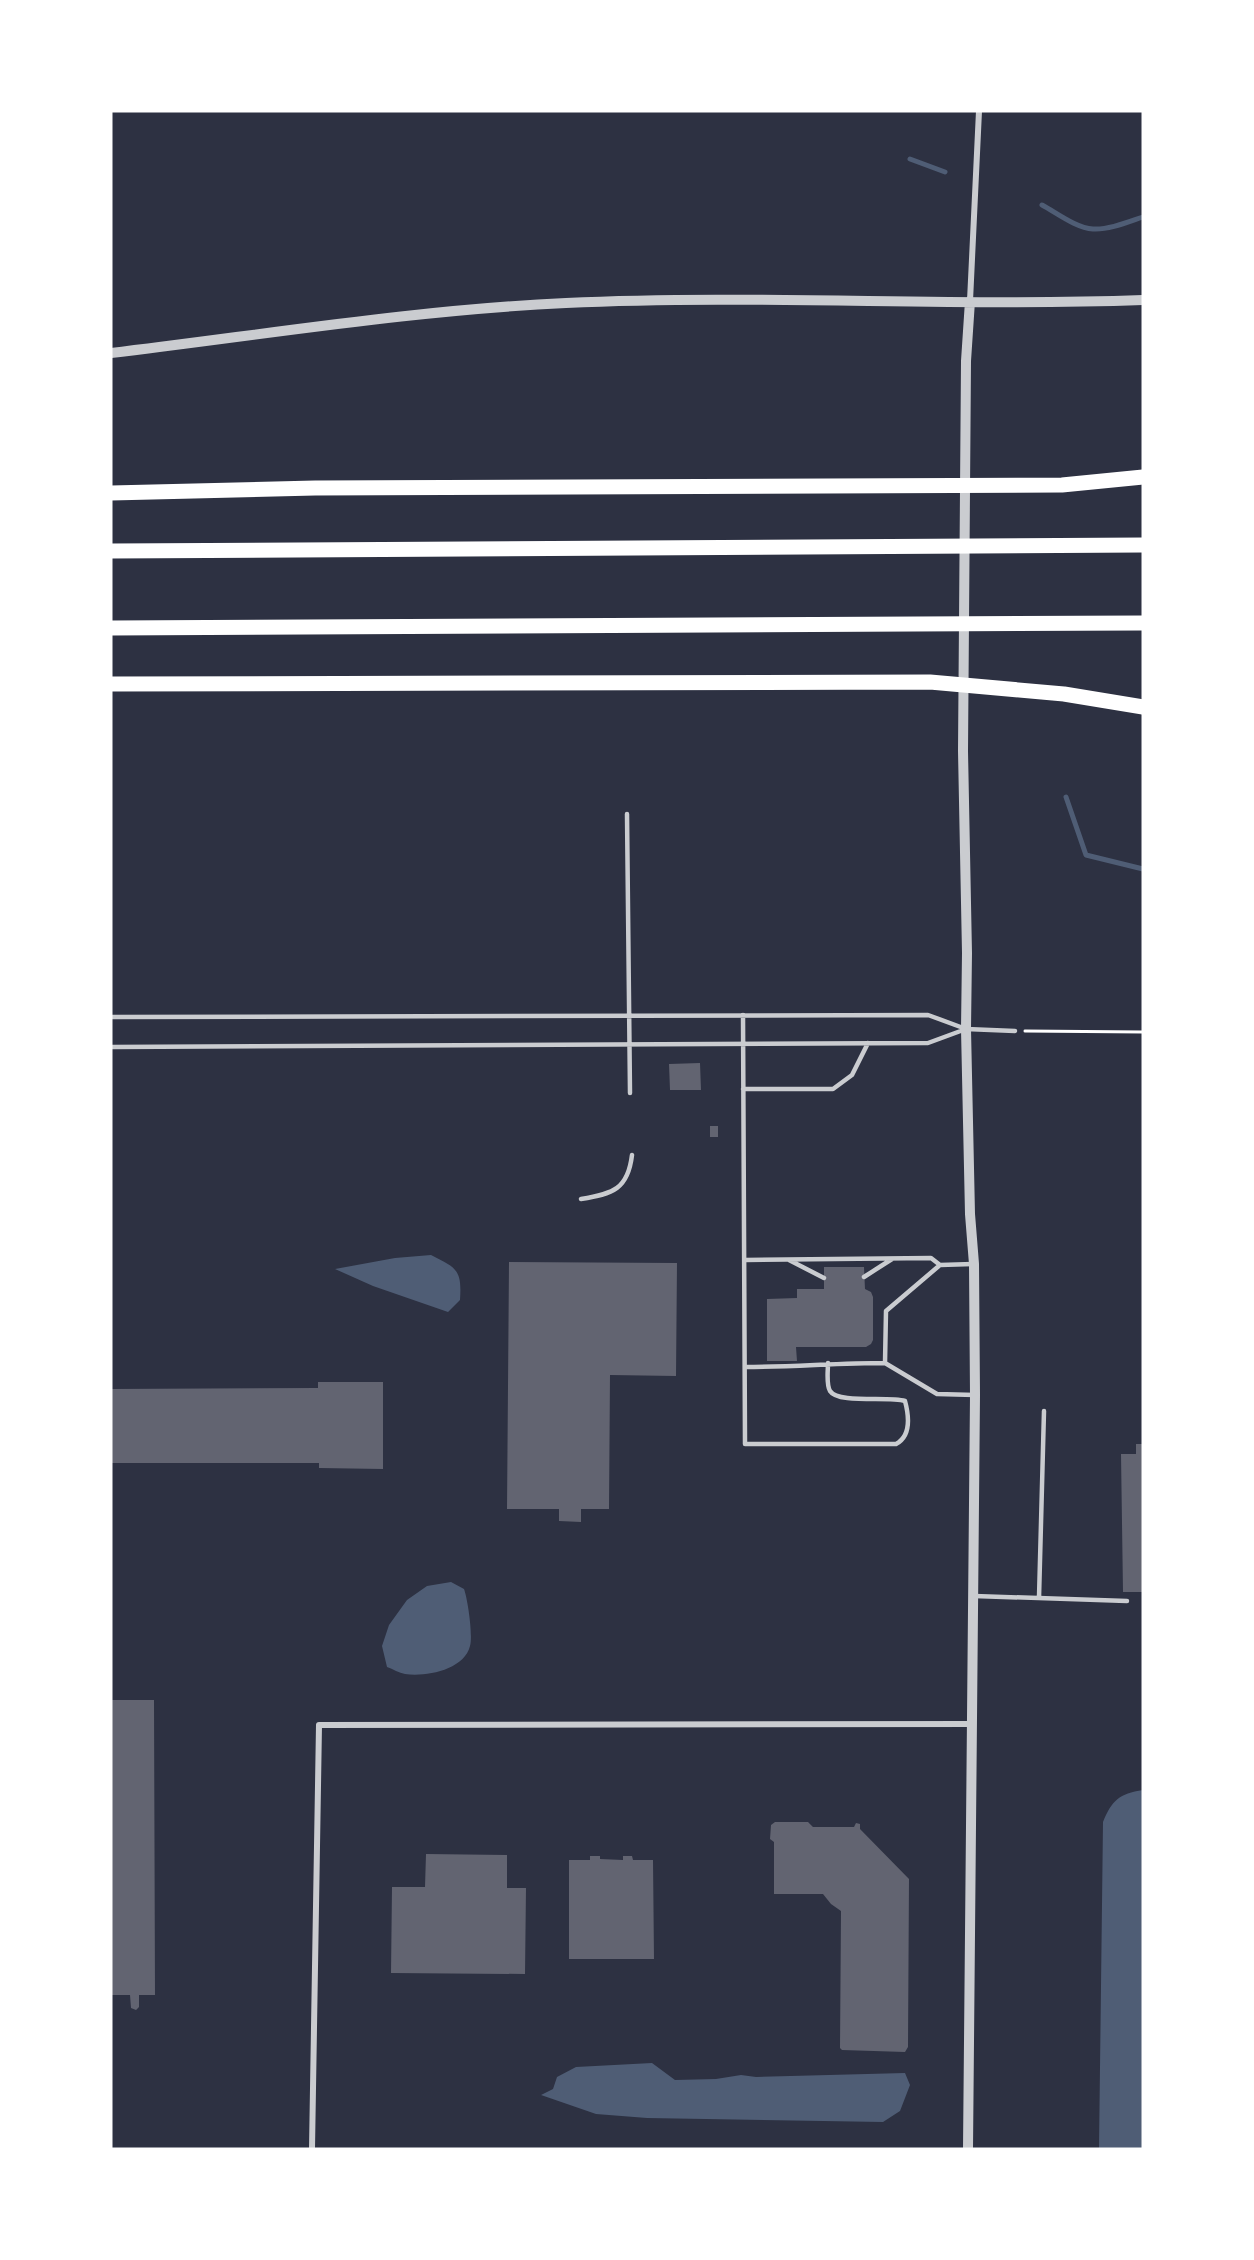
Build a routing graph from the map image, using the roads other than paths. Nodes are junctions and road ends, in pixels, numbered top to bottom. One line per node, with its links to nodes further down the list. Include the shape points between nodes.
1 (979, 111): 3 (street)
2 (1143, 300): 3 (street)
3 (970, 301): 4 (street, via 542,304); 17 (street, via 966,361 963,751)
4 (111, 353)
5 (1143, 477): 6 (highway, via 1062,485)
6 (111, 492)
7 (1143, 545): 8 (highway)
8 (111, 551)
9 (1143, 623): 10 (highway)
10 (111, 628)
11 (111, 684): 12 (highway, via 930,682 1036,691)
12 (1143, 707)
13 (627, 814): 15 (lane)
14 (743, 1015): 15 (lane); 17 (lane, via 928,1015); 21 (lane)
15 (629, 1016): 16 (lane); 20 (lane)
16 (111, 1017)
17 (966, 1029): 18 (lane); 19 (lane, via 928,1043); 30 (street, via 970,1214)
18 (1015, 1031)
19 (868, 1043): 21 (lane); 23 (lane, via 852,1075 833,1089)
20 (630, 1044): 21 (lane); 22 (lane); 24 (lane)
21 (743, 1045): 23 (lane)
22 (111, 1047)
23 (743, 1089): 28 (lane)
24 (630, 1093)
25 (632, 1155): 26 (lane, via 630,1171 615,1190)
26 (581, 1199)
27 (892, 1259): 29 (lane); 31 (lane, via 931,1258); 32 (lane)
28 (744, 1260): 29 (lane); 36 (lane)
29 (788, 1260): 33 (lane)
30 (975, 1264): 31 (lane); 37 (street)
31 (940, 1265): 35 (lane, via 885,1311)
32 (864, 1277)
33 (824, 1278)
34 (828, 1363): 35 (lane); 36 (lane); 36 (lane, via 828,1385 835,1396 905,1401 907,1432 903,1440 896,1444 745,1444)
35 (885, 1363): 37 (lane, via 937,1394)
36 (745, 1368)
37 (975, 1395): 39 (street)
38 (1044, 1411): 40 (lane)
39 (974, 1596): 40 (lane); 42 (street)
40 (1040, 1598): 41 (lane)
41 (1127, 1601)
42 (973, 1724): 43 (street, via 319,1725); 44 (street)
43 (312, 2149)
44 (968, 2149)

